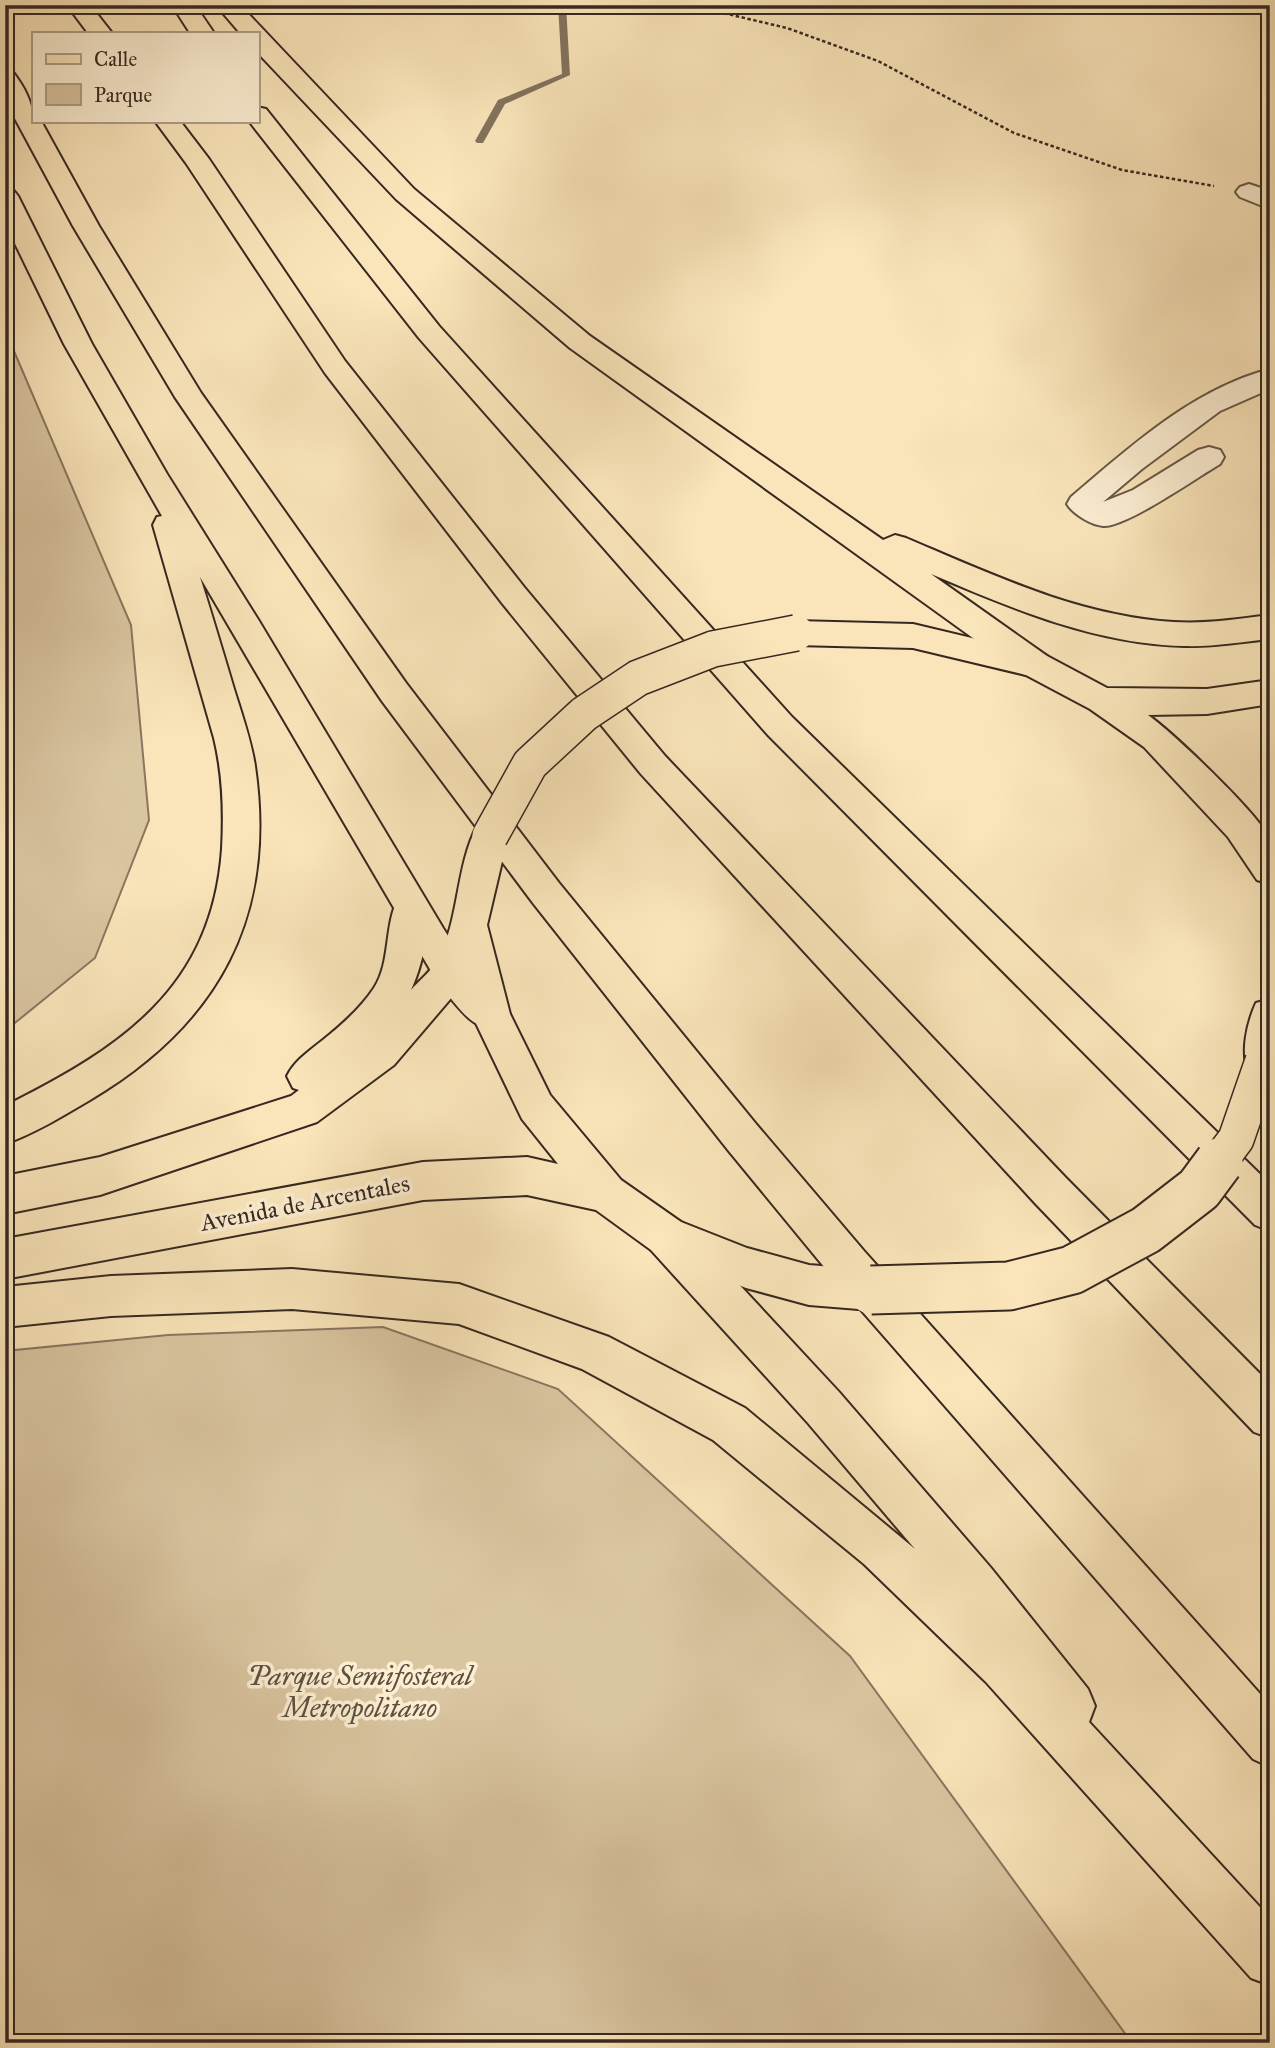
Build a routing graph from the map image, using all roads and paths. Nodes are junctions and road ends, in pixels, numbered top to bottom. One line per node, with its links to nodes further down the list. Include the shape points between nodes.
1 (78, 5): 5 (main road)
2 (183, 5): 6 (main road)
3 (227, 5): 7 (main road)
4 (689, 5): 15 (path, via 787,28 878,61 1014,133 1122,170)
5 (113, 28)
6 (201, 32)
7 (252, 32)
8 (259, 40): 19 (main road, via 405,194 580,342)
9 (5, 77): 39 (main road, via 86,226 188,397 394,692 742,1137 849,1265)
10 (259, 117): 34 (main road, via 429,332 780,726)
11 (168, 122): 13 (main road)
12 (175, 122): 13 (main road)
13 (196, 159): 38 (main road, via 335,367 513,596 653,765 1050,1190)
14 (5, 196): 18 (main road, via 78,344)
15 (1259, 197)
16 (1270, 378): 17 (street, via 1210,404 1131,461 1082,504 1105,516)
17 (1209, 457)
18 (153, 476): 25 (main road); 30 (main road, via 236,754 242,853 236,900 224,938 201,981 171,1017 100,1073)
19 (834, 520): 20 (main road, via 1014,596 1119,627 1210,634); 21 (main road)
20 (1270, 627)
21 (1035, 666): 23 (main road); 26 (main road, bridge, via 913,636 796,633 713,649 638,678 584,714 530,764 490,836)
22 (1270, 692): 23 (main road, via 1185,705)
23 (1102, 700): 24 (main road, via 1165,747 1241,827)
24 (1270, 870)
25 (411, 910): 27 (main road); 31 (main road, via 391,994 358,1036)
26 (469, 925): 27 (main road); 28 (main road)
27 (451, 972): 28 (main road); 31 (main road, via 380,1053 303,1110)
28 (491, 1015): 32 (main road, via 537,1107)
29 (1270, 1015): 35 (main road, bridge, via 1263,1061 1236,1139 1199,1189 1146,1230 1072,1270 1009,1286 871,1290 809,1285 746,1268)
30 (5, 1126)
31 (235, 1133): 33 (main road, via 100,1176)
32 (606, 1193): 35 (main road); 36 (main road, Avenida de Arcentales, via 527,1176 423,1181)
33 (5, 1195)
34 (1270, 1212)
35 (666, 1236): 40 (main road, via 775,1351 1000,1613)
36 (5, 1259)
37 (5, 1307): 40 (main road, via 111,1296 292,1289 459,1304 594,1352 729,1424 880,1548 1003,1665)
38 (1270, 1416)
39 (1270, 1742)
40 (1227, 1911): 41 (main road)
41 (1270, 1959)

